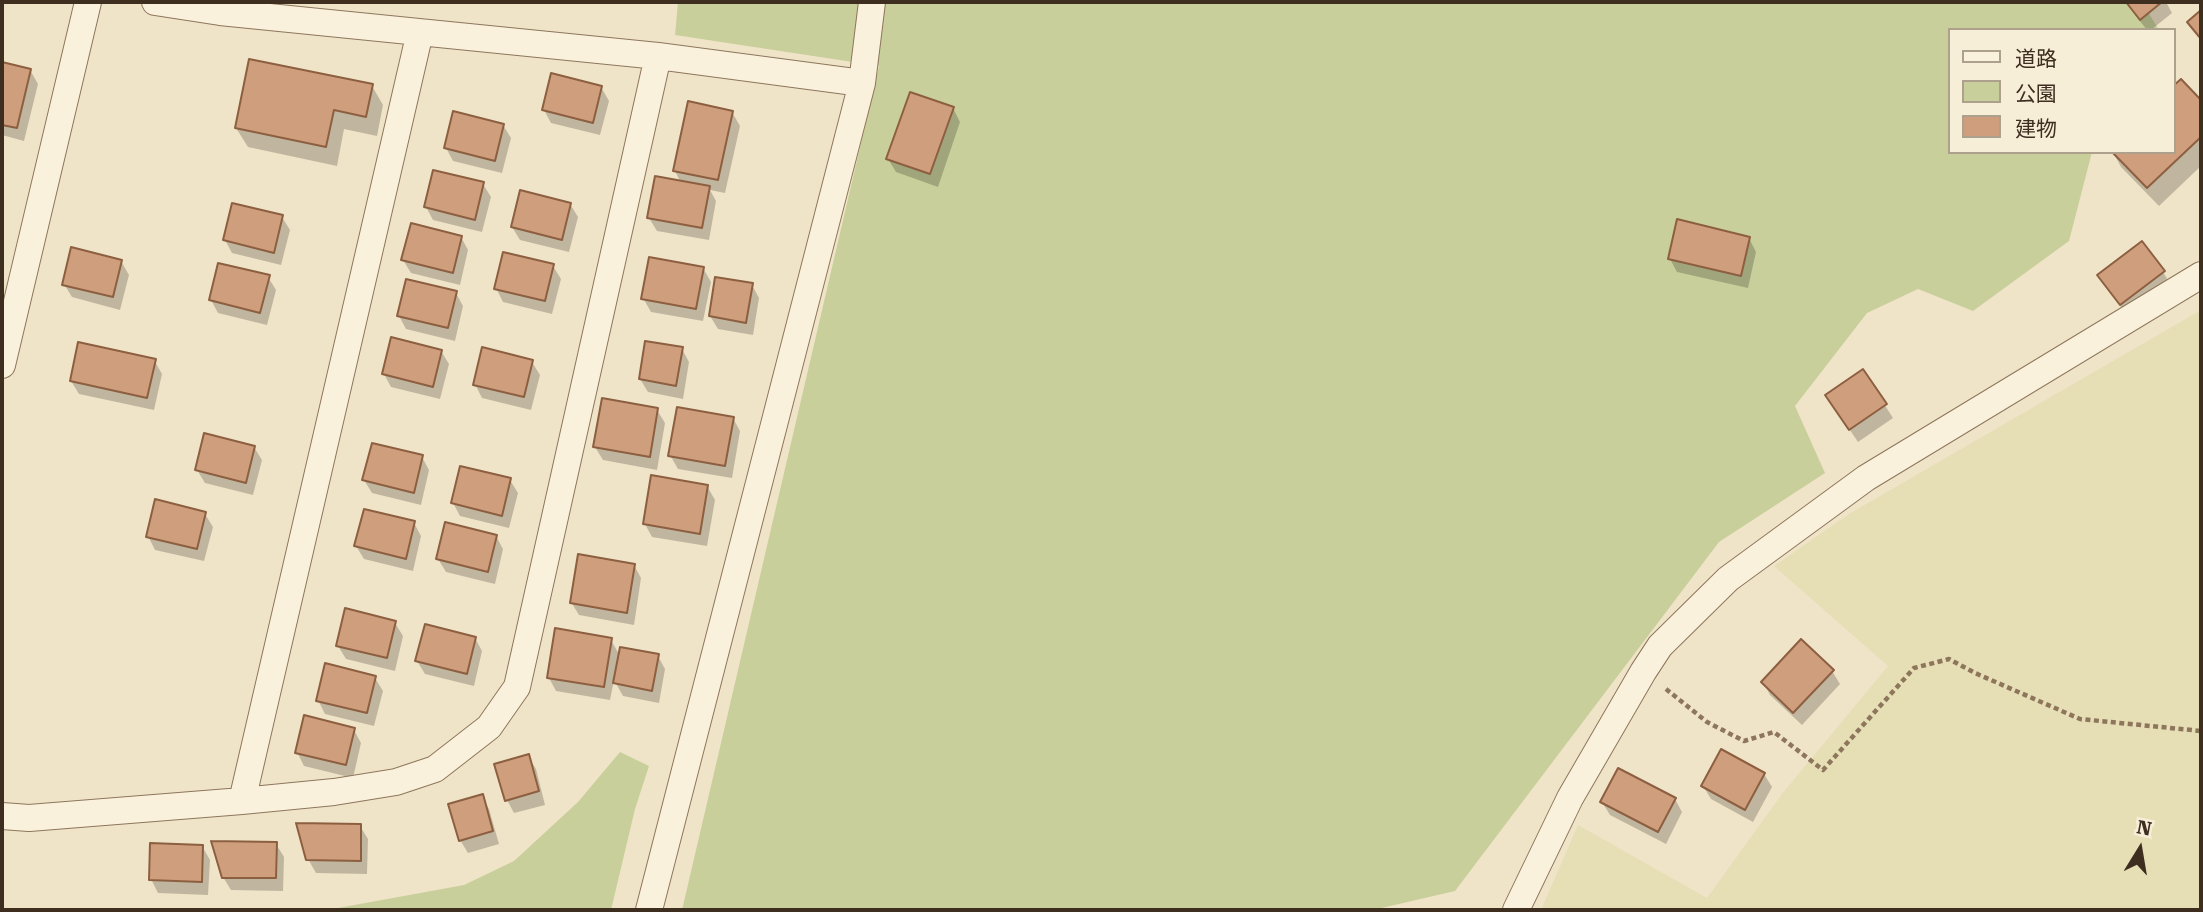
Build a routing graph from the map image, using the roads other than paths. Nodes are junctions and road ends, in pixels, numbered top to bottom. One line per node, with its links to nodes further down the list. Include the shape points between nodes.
1 (88, 2): 8 (street)
2 (155, 2): 4 (street)
3 (872, 2): 6 (street)
4 (420, 32): 5 (street); 9 (street)
5 (658, 56): 6 (street); 9 (street, via 517,687 489,727 435,769 396,782)
6 (862, 83): 11 (street)
7 (2201, 275): 12 (street, via 1866,478 1728,579 1660,646 1643,672 1570,798)
8 (2, 365)
9 (242, 801): 10 (street)
10 (2, 817)
11 (649, 910)
12 (1516, 910)

